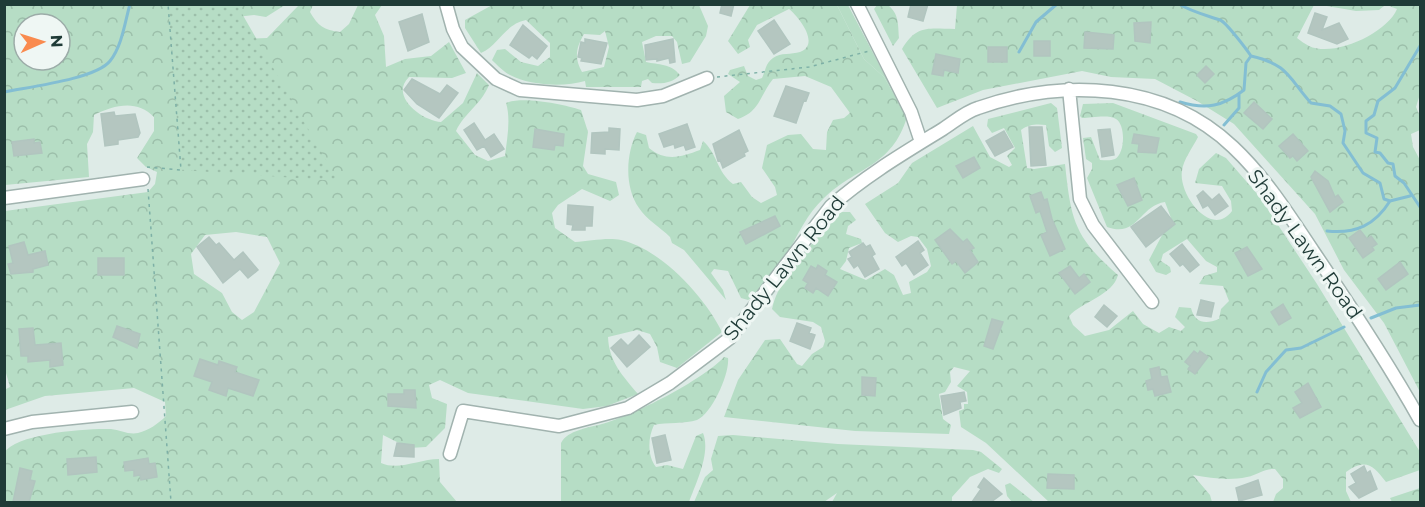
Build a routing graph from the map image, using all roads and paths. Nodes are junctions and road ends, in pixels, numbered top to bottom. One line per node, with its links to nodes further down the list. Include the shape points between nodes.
1 (168, 4): 8 (path, via 181,170 146,167)
2 (446, 4): 5 (street, via 462,47 496,79 520,90 637,100 663,96)
3 (857, 4): 4 (street)
4 (880, 48): 5 (path, via 809,67); 7 (street)
5 (708, 78)
6 (1069, 89): 7 (street, Shady Lawn Road, via 1033,93 975,108); 10 (street, via 1080,200 1093,225); 12 (street, Shady Lawn Road, via 1110,91 1180,110 1232,146 1271,190 1382,352)
7 (921, 142): 14 (street, Shady Lawn Road, via 831,206 730,338 670,383 628,408 560,426 463,411)
8 (146, 179): 9 (street); 15 (path)
9 (4, 198)
10 (1152, 302)
11 (132, 412): 13 (street, via 32,422)
12 (1420, 420)
13 (4, 429)
14 (450, 454)
15 (171, 502)

